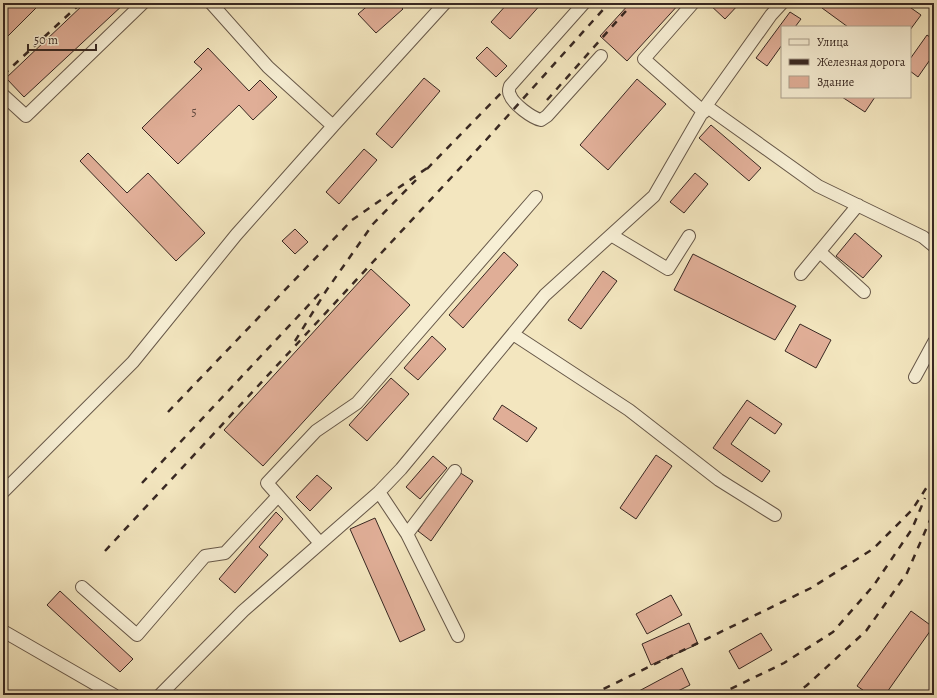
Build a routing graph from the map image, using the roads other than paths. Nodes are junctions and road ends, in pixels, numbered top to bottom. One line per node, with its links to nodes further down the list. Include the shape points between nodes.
1 (144, 3): 8 (street, via 26,116)
2 (211, 3): 10 (street, via 268,67)
3 (446, 3): 10 (street)
4 (584, 3): 7 (street, via 510,86 508,93 512,100 535,119 541,120)
5 (693, 3): 9 (street, via 644,59)
6 (782, 3): 9 (street)
7 (601, 56)
8 (3, 95)
9 (703, 112): 12 (street, via 818,186); 13 (street, via 654,196)
10 (333, 126): 23 (street, via 236,235 133,362)
11 (536, 197): 25 (street, via 358,403 316,431 267,483)
12 (858, 205): 15 (street); 16 (street)
13 (611, 235): 14 (street, via 668,269); 19 (street, via 545,295)
14 (689, 236)
15 (932, 241)
16 (820, 252): 17 (street); 18 (street)
17 (801, 274)
18 (864, 292)
19 (513, 334): 24 (street, via 401,470); 26 (street, via 629,410 719,480)
20 (934, 342): 21 (street)
21 (915, 377)
22 (454, 471): 27 (street)
23 (3, 492)
24 (379, 492): 27 (street); 28 (street)
25 (278, 496): 28 (street); 29 (street, via 225,553 205,556 137,635)
26 (775, 514)
27 (407, 534): 31 (street)
28 (320, 543): 33 (street, via 243,611)
29 (82, 587)
30 (3, 631): 32 (street)
31 (458, 636)
32 (114, 695)
33 (160, 695)

